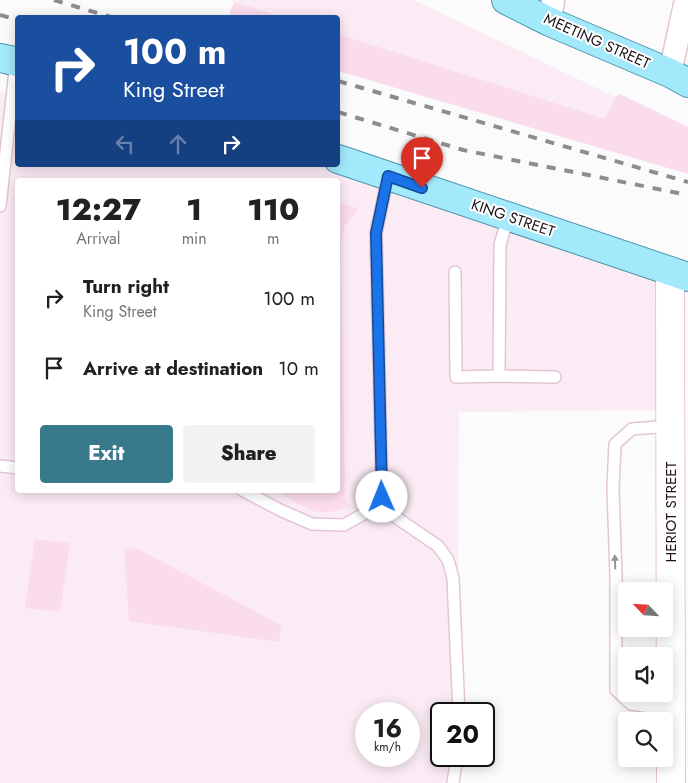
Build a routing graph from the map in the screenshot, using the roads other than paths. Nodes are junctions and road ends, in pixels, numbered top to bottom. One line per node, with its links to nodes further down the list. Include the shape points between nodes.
1 (506, 0): 3 (main road, MEETING STREET)
2 (686, 0): 5 (street)
3 (551, 11): 5 (main road, MEETING STREET)
4 (11, 61): 8 (lane)
5 (679, 78)
6 (340, 160): 7 (main road, KING STREET)
7 (388, 176): 9 (main road, KING STREET); 18 (lane, via 376,233)
8 (0, 206)
9 (508, 217): 11 (main road, KING STREET); 12 (lane, via 500,245)
10 (455, 272): 12 (lane, via 456,377)
11 (679, 274): 14 (street, HERIOT STREET)
12 (499, 376): 13 (lane)
13 (555, 376)
14 (670, 426): 20 (street, HERIOT STREET, via 678,529); 20 (lane, one-way to 14, via 631,704 616,690 613,488 615,444 632,429)
15 (0, 466): 16 (lane)
16 (15, 468)
17 (248, 493): 18 (lane, via 312,524 344,525 369,511)
18 (382, 497): 19 (lane, via 397,518 438,546 448,560 453,578)
19 (458, 702)
20 (671, 710): 23 (street, HERIOT STREET)
21 (455, 767): 22 (lane)
22 (453, 783)
23 (671, 783)

